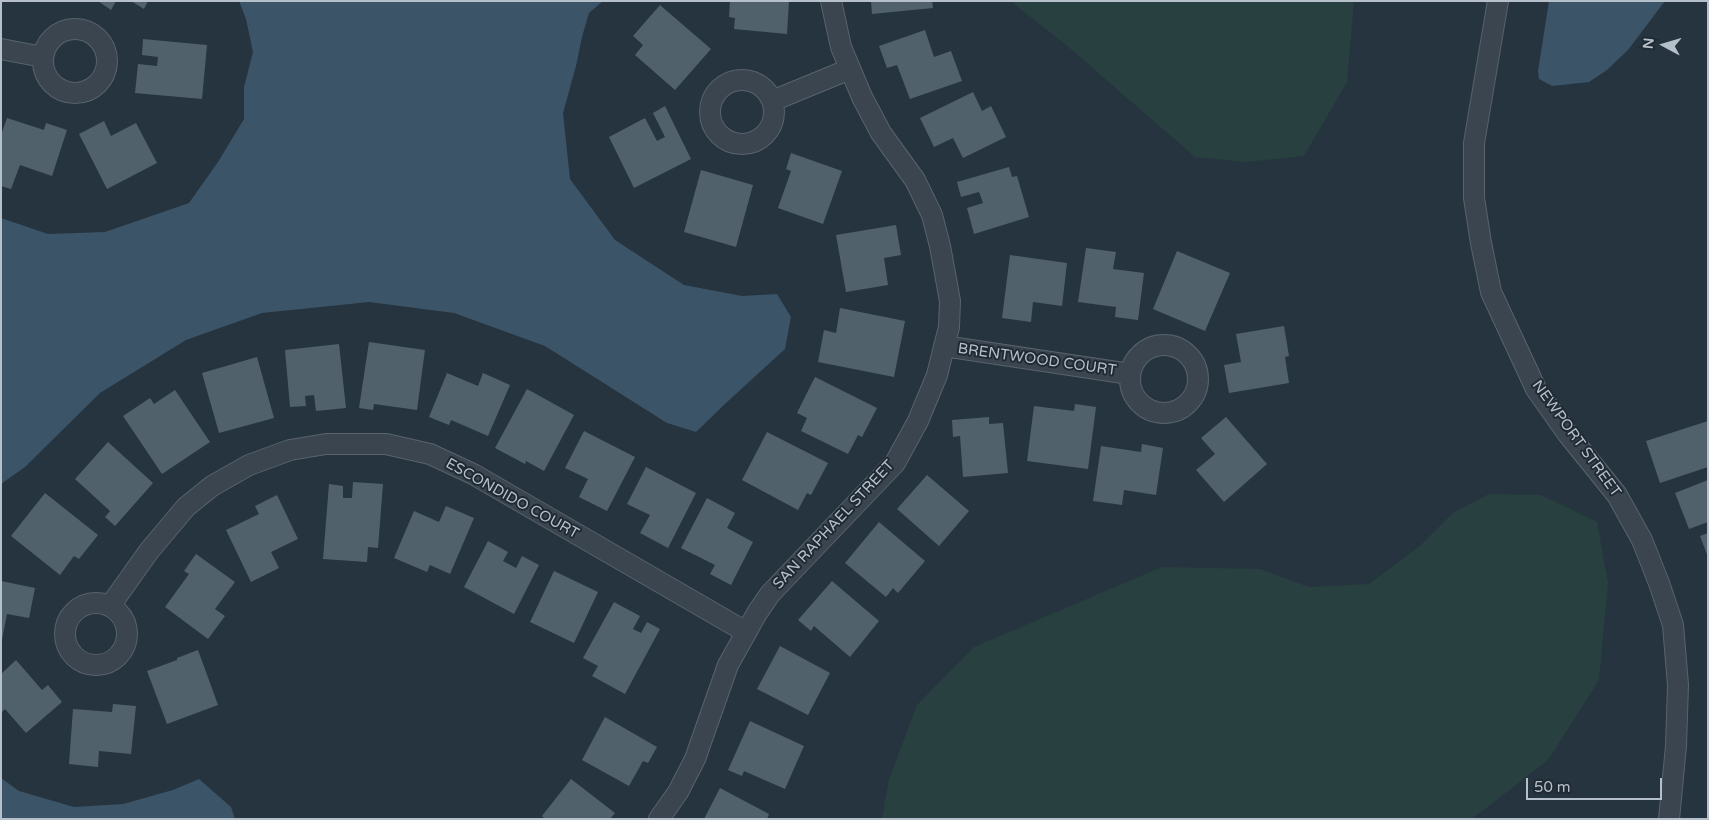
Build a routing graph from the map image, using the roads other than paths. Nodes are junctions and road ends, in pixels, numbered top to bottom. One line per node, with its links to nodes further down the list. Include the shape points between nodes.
1 (831, 1): 5 (street, SAN RAPHAEL STREET)
2 (1498, 1): 12 (street, NEWPORT STREET, via 1474,143 1474,198 1480,243 1491,292 1536,389 1617,495 1642,540 1662,592 1672,625 1678,684)
3 (1, 49): 4 (street)
4 (43, 57)
5 (850, 69): 6 (street); 7 (street, SAN RAPHAEL STREET, via 882,133 915,180 932,215 950,301)
6 (772, 101)
7 (944, 346): 8 (street, BRENTWOOD COURT); 10 (street, SAN RAPHAEL STREET, via 937,375 918,421 895,463 770,594)
8 (1130, 374)
9 (110, 606): 10 (street, ESCONDIDO COURT, via 148,551 186,508 212,486 249,466 290,450 326,444 386,444 430,454 473,474)
10 (746, 632): 11 (street, SAN RAPHAEL STREET, via 728,665 695,759)
11 (659, 819)
12 (1669, 819)

